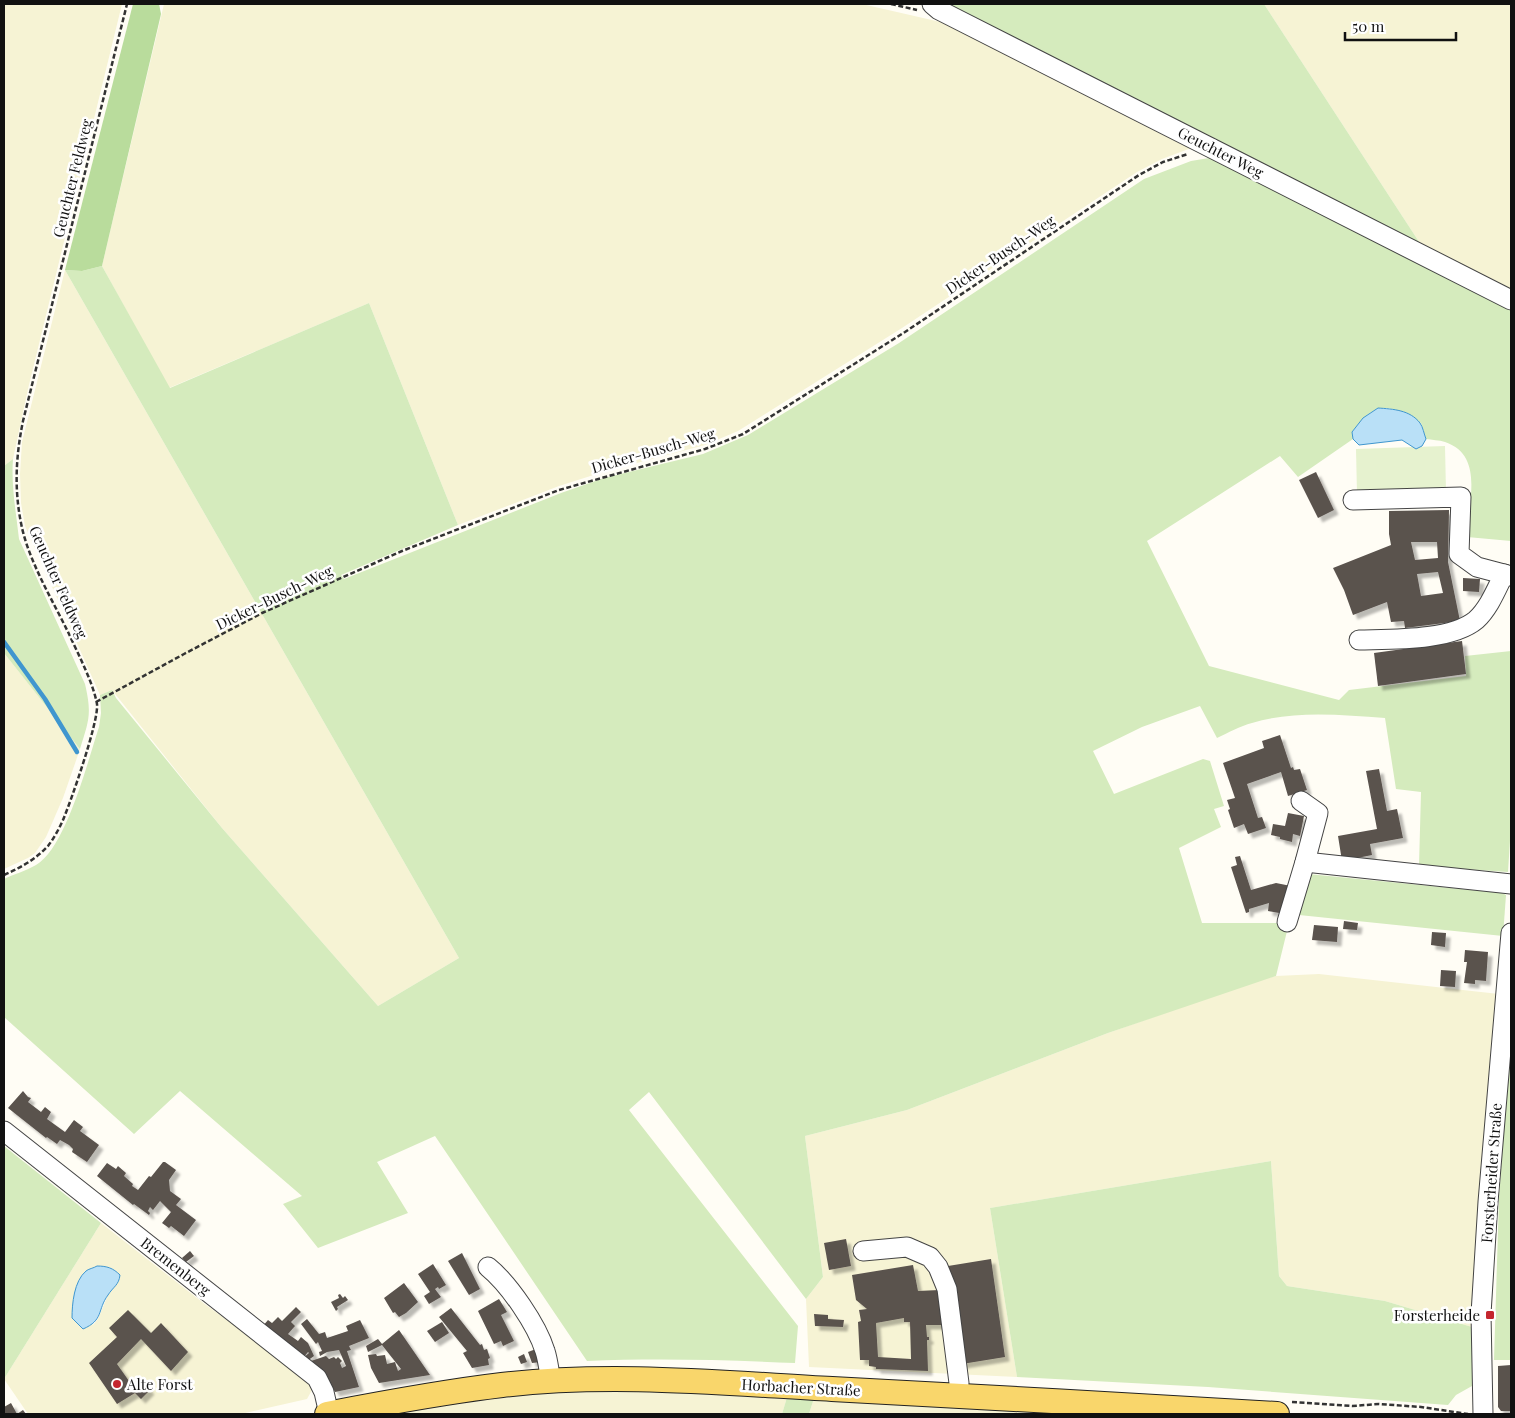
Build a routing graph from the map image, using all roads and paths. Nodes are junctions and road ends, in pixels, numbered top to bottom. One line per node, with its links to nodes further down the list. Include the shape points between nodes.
1 (127, 4): 8 (path, Geuchter Feldweg, via 22,421 17,452 21,524 35,563 82,662)
2 (932, 4): 3 (street, Geuchter Weg)
3 (1210, 146): 4 (street, Geuchter Weg); 8 (path, Dicker-Busch-Weg, via 1163,162 1139,175 905,332 743,434 705,449 559,490 402,551 262,613)
4 (1511, 300)
5 (1353, 500): 6 (street, via 1461,497 1459,554 1477,567)
6 (1507, 575): 7 (street, via 1475,620 1461,627 1440,635 1412,639)
7 (1359, 640)
8 (96, 702): 11 (path, Geuchter Feldweg, via 96,719 56,833 48,846 30,862)
9 (1301, 801): 10 (street, via 1318,814)
10 (1305, 862): 12 (street); 13 (street)
11 (4, 875)
12 (1511, 884)
13 (1287, 922)
14 (1511, 933): 22 (street, Forsterheider Straße, via 1481,1314)
15 (4, 1131): 20 (street, Bremenberg, via 317,1378 324,1392)
16 (863, 1251): 19 (street, via 907,1247 930,1258 938,1267 947,1289)
17 (488, 1268): 18 (street, via 505,1283 538,1334)
18 (551, 1381): 19 (main road, Horbacher Straße, via 679,1380); 20 (main road, Horbacher Straße, via 502,1385)
19 (958, 1396): 21 (main road, Horbacher Straße)
20 (328, 1414)
21 (1277, 1414)
22 (1483, 1414)

